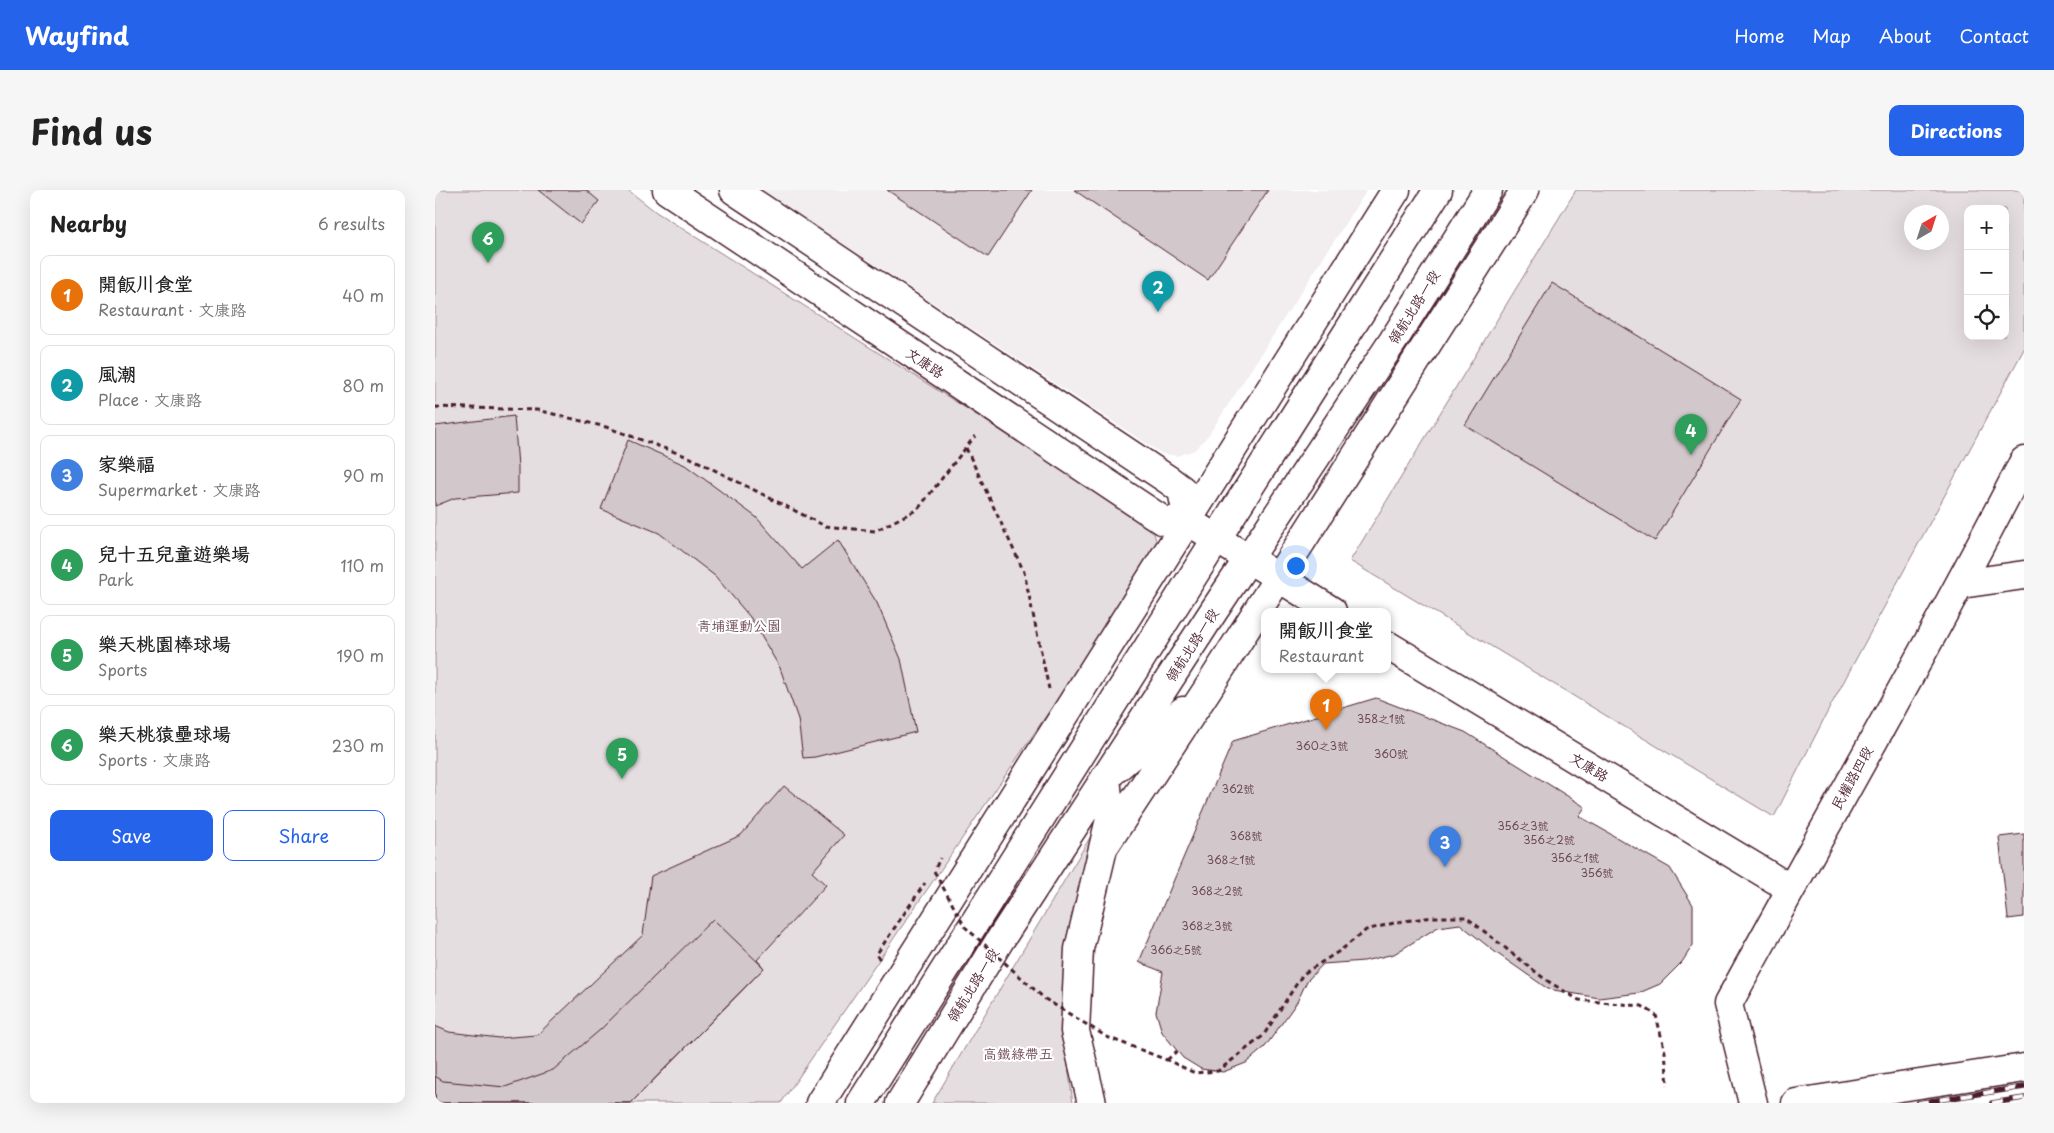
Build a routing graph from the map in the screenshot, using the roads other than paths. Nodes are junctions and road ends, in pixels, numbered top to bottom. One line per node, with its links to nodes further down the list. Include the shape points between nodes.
1 (667, 190): 8 (street, 文康路, via 1149,512 1164,521)
2 (734, 190): 8 (street, via 1170,481 1182,490)
3 (1396, 190): 8 (street)
4 (1439, 190): 9 (street)
5 (1488, 190): 10 (street, 領航北路一段, via 1393,341)
6 (1525, 190): 12 (street)
7 (2024, 462): 13 (street, 民權路四段)
8 (1188, 521): 9 (street, 文康路); 21 (street)
9 (1217, 538): 10 (street, 文康路); 22 (street)
10 (1249, 558): 12 (street, 文康路); 17 (street, 領航北路一段)
11 (2024, 574): 13 (street)
12 (1277, 579): 14 (street, 文康路); 16 (street)
13 (1961, 584): 19 (street, 民權路四段)
14 (1327, 608)
15 (1391, 647): 19 (street, 文康路)
16 (1207, 690): 17 (street); 18 (street)
17 (1106, 777): 18 (street, via 1110,820); 23 (street, 領航北路一段, via 1000,940)
18 (1105, 845): 24 (street, via 1078,958 1075,1031)
19 (1791, 889): 25 (street, 民權路四段, via 1727,1004)
20 (2024, 1068): 26 (street)
21 (820, 1103)
22 (861, 1103)
23 (901, 1103)
24 (1092, 1103)
25 (1753, 1103)
26 (1796, 1103)

